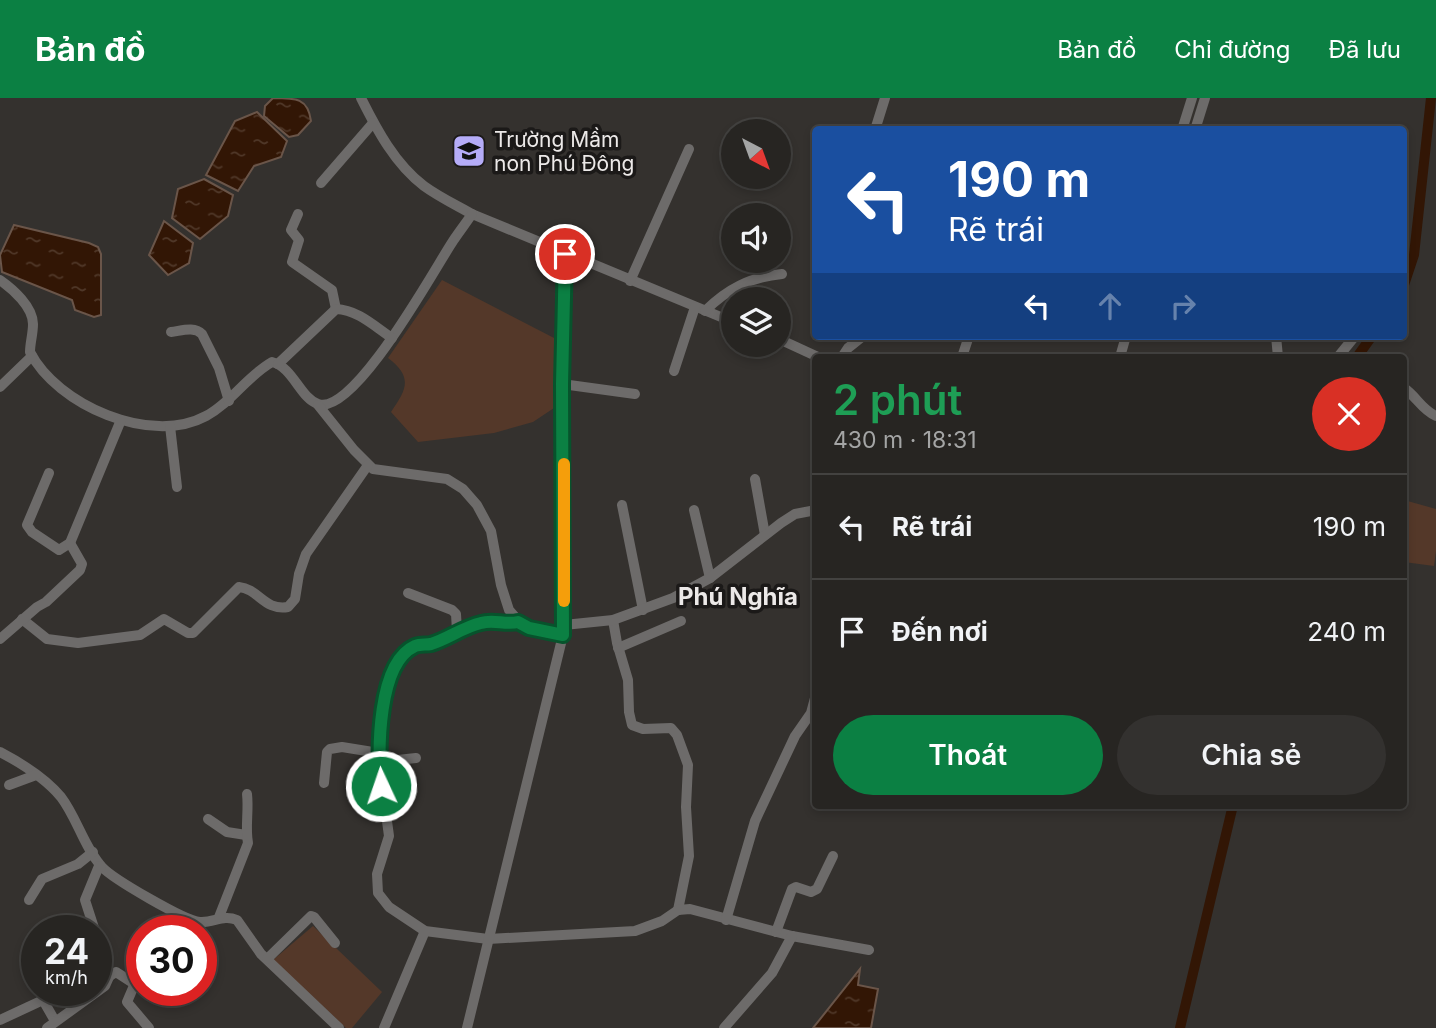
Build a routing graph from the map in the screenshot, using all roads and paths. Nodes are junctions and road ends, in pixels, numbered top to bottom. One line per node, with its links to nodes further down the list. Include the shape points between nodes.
1 (361, 98): 5 (street)
2 (885, 98): 6 (street)
3 (1192, 98): 7 (street)
4 (1205, 98): 8 (street)
5 (373, 122): 10 (street); 12 (street, via 394,156 416,179)
6 (876, 126)
7 (1183, 126)
8 (1196, 126)
9 (689, 149): 16 (street)
10 (321, 183)
11 (298, 214): 17 (street, via 291,230 299,240 292,262 332,290)
12 (472, 214): 13 (street); 21 (street)
13 (565, 254): 16 (street); 31 (street)
14 (782, 274): 18 (street, via 747,281)
15 (0, 280): 28 (street, via 21,298 32,316)
16 (630, 281): 18 (street)
17 (337, 309): 21 (street, via 359,315); 29 (street)
18 (700, 309): 19 (street); 30 (street)
19 (721, 317)
20 (171, 332): 35 (street, via 193,329 202,334)
21 (392, 338): 36 (street, via 355,385 336,402)
22 (858, 340): 26 (street)
23 (1352, 340): 27 (street)
24 (791, 345): 25 (street)
25 (812, 354)
26 (844, 354)
27 (1340, 354)
28 (32, 356): 32 (street); 38 (street, via 68,394)
29 (278, 364): 35 (street, via 272,362 256,371); 36 (street)
30 (674, 371)
31 (562, 384): 34 (street); 56 (street)
32 (0, 387)
33 (1407, 390): 37 (street)
34 (635, 394)
35 (229, 401): 39 (street, via 203,418)
36 (318, 405): 40 (street)
37 (1436, 416)
38 (121, 420): 39 (street); 48 (street)
39 (170, 426): 43 (street)
40 (368, 465): 52 (street, via 306,554 295,599 288,607 273,607 239,587 193,632 164,619 140,635 78,643 47,639); 55 (street, via 387,472 447,479 463,489 491,531 503,593)
41 (49, 473): 48 (street, via 27,525 55,549)
42 (755, 479): 47 (street)
43 (177, 487)
44 (622, 505): 51 (street)
45 (694, 510): 49 (street)
46 (812, 511): 47 (street, via 795,514)
47 (765, 536): 49 (street)
48 (70, 543): 52 (street, via 82,564 80,570)
49 (710, 578): 51 (street)
50 (408, 593): 57 (street, via 452,610)
51 (643, 610): 53 (street)
52 (22, 619): 58 (street)
53 (612, 620): 56 (street); 59 (street)
54 (681, 621): 59 (street)
55 (518, 622): 56 (street, via 529,628); 57 (street, via 485,621)
56 (564, 630): 82 (street)
57 (457, 631): 62 (street, via 414,646 399,661 389,679 381,715)
58 (0, 639)
59 (618, 648): 74 (street, via 627,674 632,725 671,728 687,760 689,856)
60 (812, 709): 78 (street, via 755,821)
61 (0, 752): 64 (street)
62 (379, 757): 63 (street); 65 (street, via 342,747 330,749); 79 (street, via 389,836 377,874 378,894)
63 (416, 758)
64 (36, 775): 66 (street); 70 (street, via 61,797)
65 (324, 783)
66 (9, 785)
67 (247, 794): 69 (street)
68 (208, 819): 69 (street, via 227,832)
69 (246, 835): 77 (street, via 245,853)
70 (93, 852): 72 (street); 73 (street, via 78,864 42,879)
71 (833, 856): 80 (street, via 814,891 792,889)
72 (101, 867): 75 (street, via 85,900); 76 (street)
73 (29, 900)
74 (678, 910): 78 (street); 82 (street, via 635,931)
75 (90, 915)
76 (182, 915)
77 (219, 917): 85 (street, via 237,920)
78 (726, 920): 80 (street)
79 (425, 931): 82 (street); 92 (street)
80 (776, 932): 81 (street)
81 (792, 936): 84 (street); 94 (street, via 772,974)
82 (488, 939): 93 (street)
83 (335, 943): 85 (street, via 313,916)
84 (869, 950)
85 (267, 959): 91 (street)
86 (77, 1006): 89 (street)
87 (130, 1006): 90 (street)
88 (0, 1020): 89 (street, via 43,1000)
89 (51, 1025)
90 (149, 1028)
91 (339, 1028)
92 (384, 1028)
93 (467, 1028)
94 (724, 1028)

